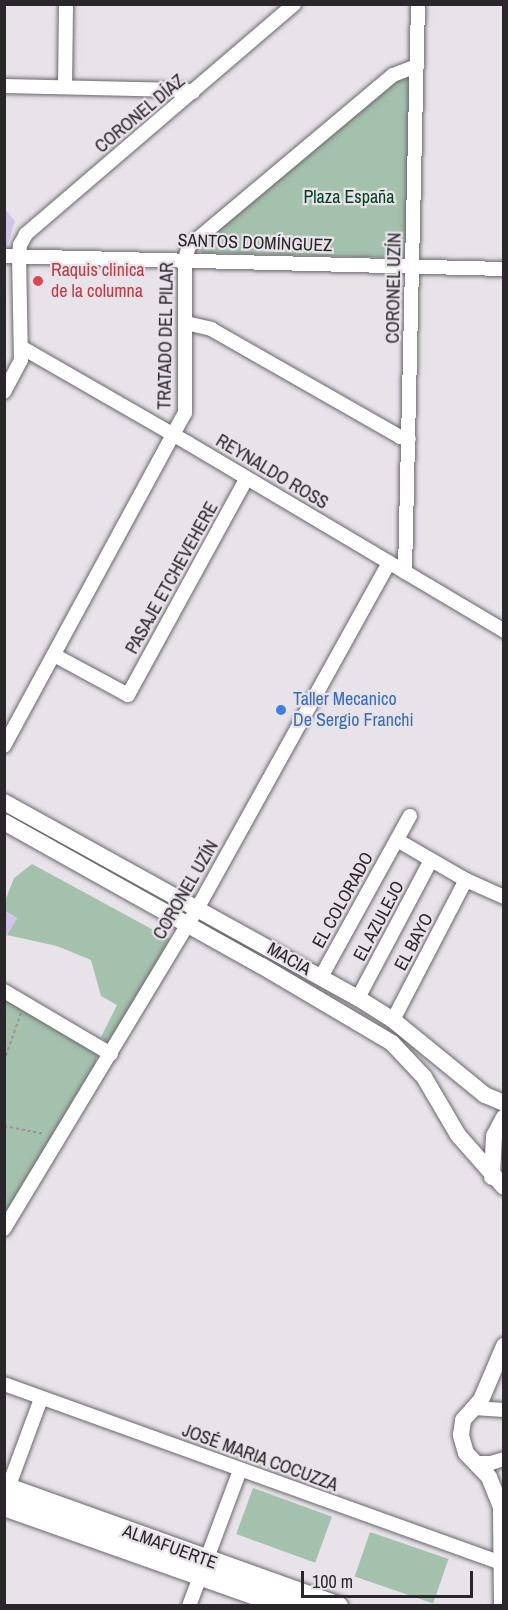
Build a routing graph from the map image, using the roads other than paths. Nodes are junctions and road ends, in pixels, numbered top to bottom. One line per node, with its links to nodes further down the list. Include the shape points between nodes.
1 (66, 4): 6 (street)
2 (294, 4): 7 (street, CORONEL DÍAZ)
3 (418, 4): 4 (street, CORONEL UZÍN)
4 (417, 66): 10 (street, TRATADO DEL PILAR, via 393,75 194,240); 11 (street, CORONEL UZÍN)
5 (4, 86): 6 (street)
6 (65, 87): 7 (street)
7 (193, 92): 9 (street, CORONEL DÍAZ, via 26,234)
8 (4, 256): 9 (street, SANTOS DOMÍNGUEZ)
9 (19, 256): 10 (street, SANTOS DOMÍNGUEZ); 14 (street)
10 (185, 259): 11 (street, SANTOS DOMÍNGUEZ); 13 (street, TRATADO DEL PILAR)
11 (413, 266): 12 (street, SANTOS DOMÍNGUEZ); 17 (street, CORONEL UZÍN)
12 (504, 269)
13 (186, 322): 16 (street, TRATADO DEL PILAR, via 186,404); 17 (street, via 211,329)
14 (21, 347): 15 (street, via 21,360); 16 (street, REYNALDO ROSS)
15 (4, 392)
16 (175, 435): 18 (street, REYNALDO ROSS); 22 (street, TRATADO DEL PILAR)
17 (409, 439): 20 (street, CORONEL UZÍN)
18 (247, 478): 19 (street, REYNALDO ROSS); 22 (street, PASAJE ETCHEVEHERE, via 128,695)
19 (389, 563): 20 (street, REYNALDO ROSS); 31 (street, CORONEL UZÍN)
20 (405, 572): 21 (street, REYNALDO ROSS)
21 (504, 631)
22 (54, 655): 23 (street, TRATADO DEL PILAR)
23 (4, 746)
24 (4, 802): 31 (street, MACIA)
25 (410, 816): 27 (street, EL COLORADO)
26 (4, 822): 32 (street, MACIA)
27 (397, 840): 28 (street); 33 (street, EL COLORADO)
28 (431, 860): 29 (street); 35 (street, EL AZULEJO)
29 (466, 880): 30 (street); 36 (street, EL BAYO)
30 (504, 897)
31 (197, 909): 32 (street, CORONEL UZÍN); 33 (street, MACIA)
32 (188, 924): 37 (street, CORONEL UZÍN); 40 (street, MACIA, via 392,1043 424,1077 458,1135)
33 (321, 977): 35 (street, MACIA)
34 (4, 991): 37 (street)
35 (358, 998): 36 (street, MACIA)
36 (393, 1020): 38 (street, MACIA, via 462,1078)
37 (111, 1054): 41 (street, CORONEL UZÍN)
38 (504, 1103)
39 (504, 1117): 40 (street, via 494,1136)
40 (498, 1182)
41 (4, 1229)
42 (504, 1346): 45 (street)
43 (4, 1384): 44 (street, JOSÉ MARIA COCUZZA)
44 (41, 1399): 49 (street, JOSÉ MARIA COCUZZA); 50 (street)
45 (474, 1408): 46 (street); 48 (street, via 464,1420 461,1435 466,1453)
46 (504, 1410)
47 (504, 1459): 48 (street)
48 (479, 1463): 51 (street, via 497,1492 501,1507)
49 (240, 1470): 51 (street, JOSÉ MARIA COCUZZA); 52 (street)
50 (6, 1494): 52 (main road, ALMAFUERTE)
51 (503, 1564): 56 (street)
52 (203, 1567): 53 (street); 54 (main road, ALMAFUERTE); 55 (main road, ALMAFUERTE)
53 (189, 1605)
54 (289, 1605)
55 (337, 1605)
56 (502, 1605)

